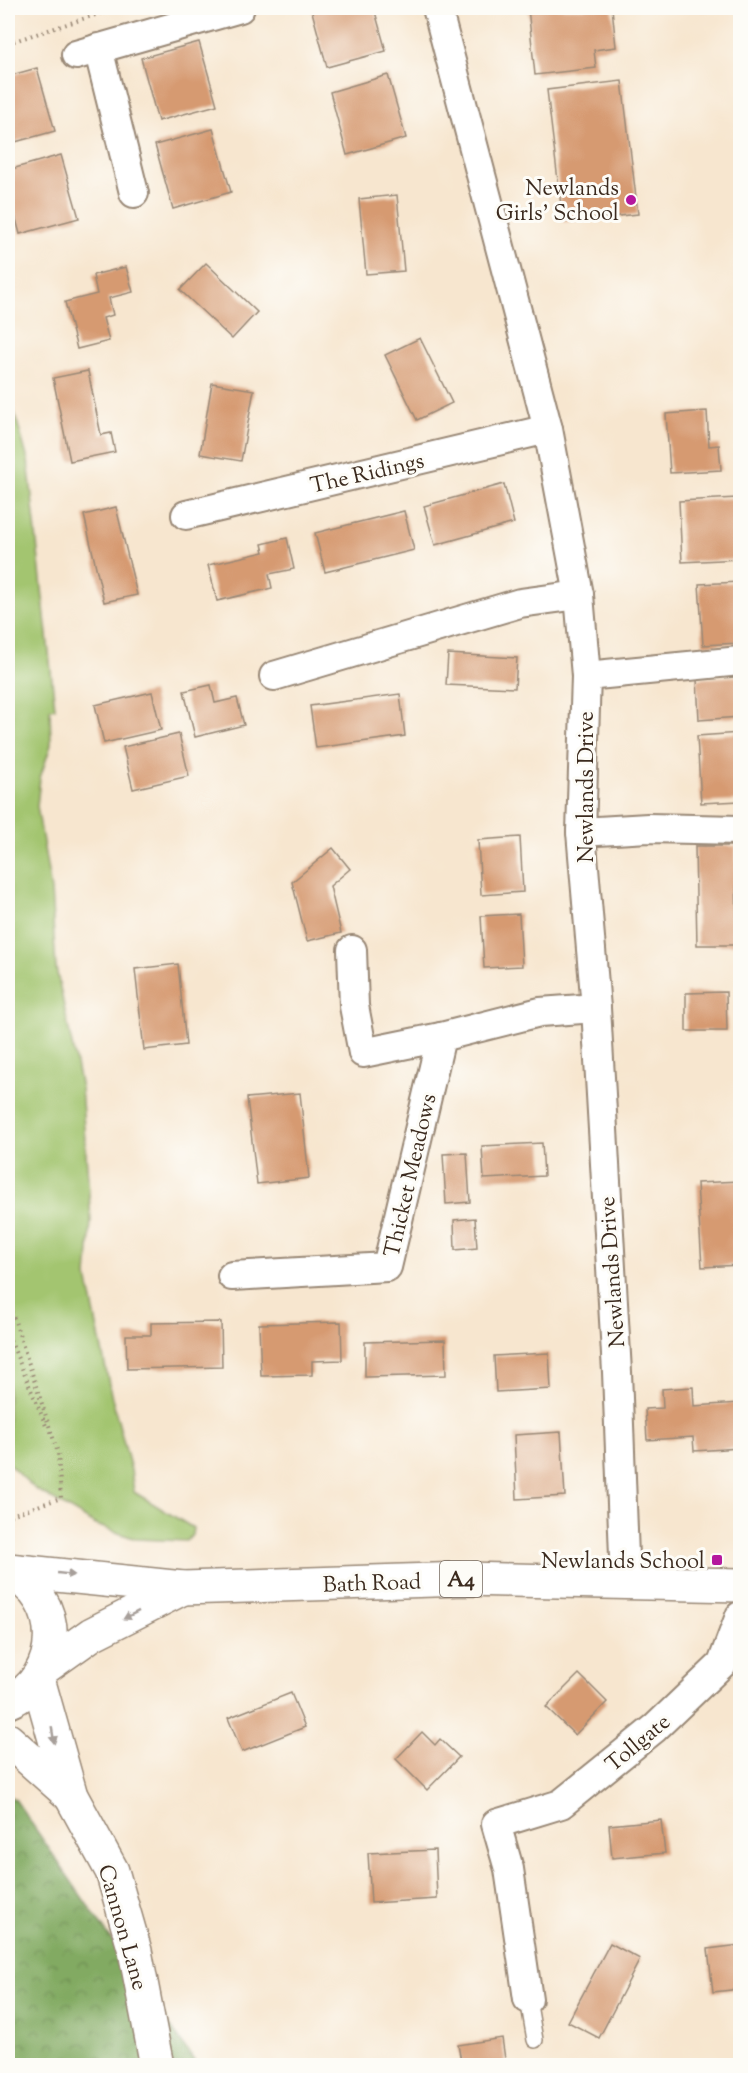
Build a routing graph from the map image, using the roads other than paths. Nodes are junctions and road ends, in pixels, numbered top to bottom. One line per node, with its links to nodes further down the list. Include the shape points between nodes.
1 (240, 8): 3 (street, via 87,51)
2 (437, 8): 4 (street, Newlands Drive)
3 (134, 193)
4 (548, 429): 5 (street, The Ridings); 6 (street, Newlands Drive)
5 (186, 515)
6 (579, 595): 8 (street, via 520,603); 9 (street, Newlands Drive)
7 (741, 660): 9 (street)
8 (274, 676)
9 (586, 676): 11 (street, Newlands Drive)
10 (741, 830): 11 (street, via 648,828)
11 (581, 832): 13 (street, Newlands Drive)
12 (352, 950): 14 (street, via 354,1006 363,1053)
13 (596, 1008): 14 (street, via 540,1012); 17 (street, Newlands Drive)
14 (441, 1037): 15 (street, Thicket Meadows, via 387,1267)
15 (232, 1275)
16 (8, 1571): 19 (main road, Bath Road / A4, one-way to 19); 21 (main road, via 33,1590 47,1614 51,1641)
17 (625, 1583): 18 (main road, Bath Road / A4); 19 (main road, Bath Road / A4, via 465,1579)
18 (741, 1585)
19 (183, 1588): 21 (main road, Bath Road / A4, one-way to 21, via 92,1634)
20 (741, 1616): 25 (street, Tollgate, via 722,1664 655,1728 561,1804 496,1824 509,1869)
21 (41, 1674): 22 (main road, Bath Road, via 21,1695); 24 (main road, Cannon Lane, one-way to 24)
22 (8, 1702)
23 (8, 1740): 24 (main road, Cannon Lane)
24 (71, 1796): 27 (main road, Cannon Lane, via 112,1872 135,1951)
25 (528, 1999): 26 (lane)
26 (535, 2040)
27 (156, 2066)

